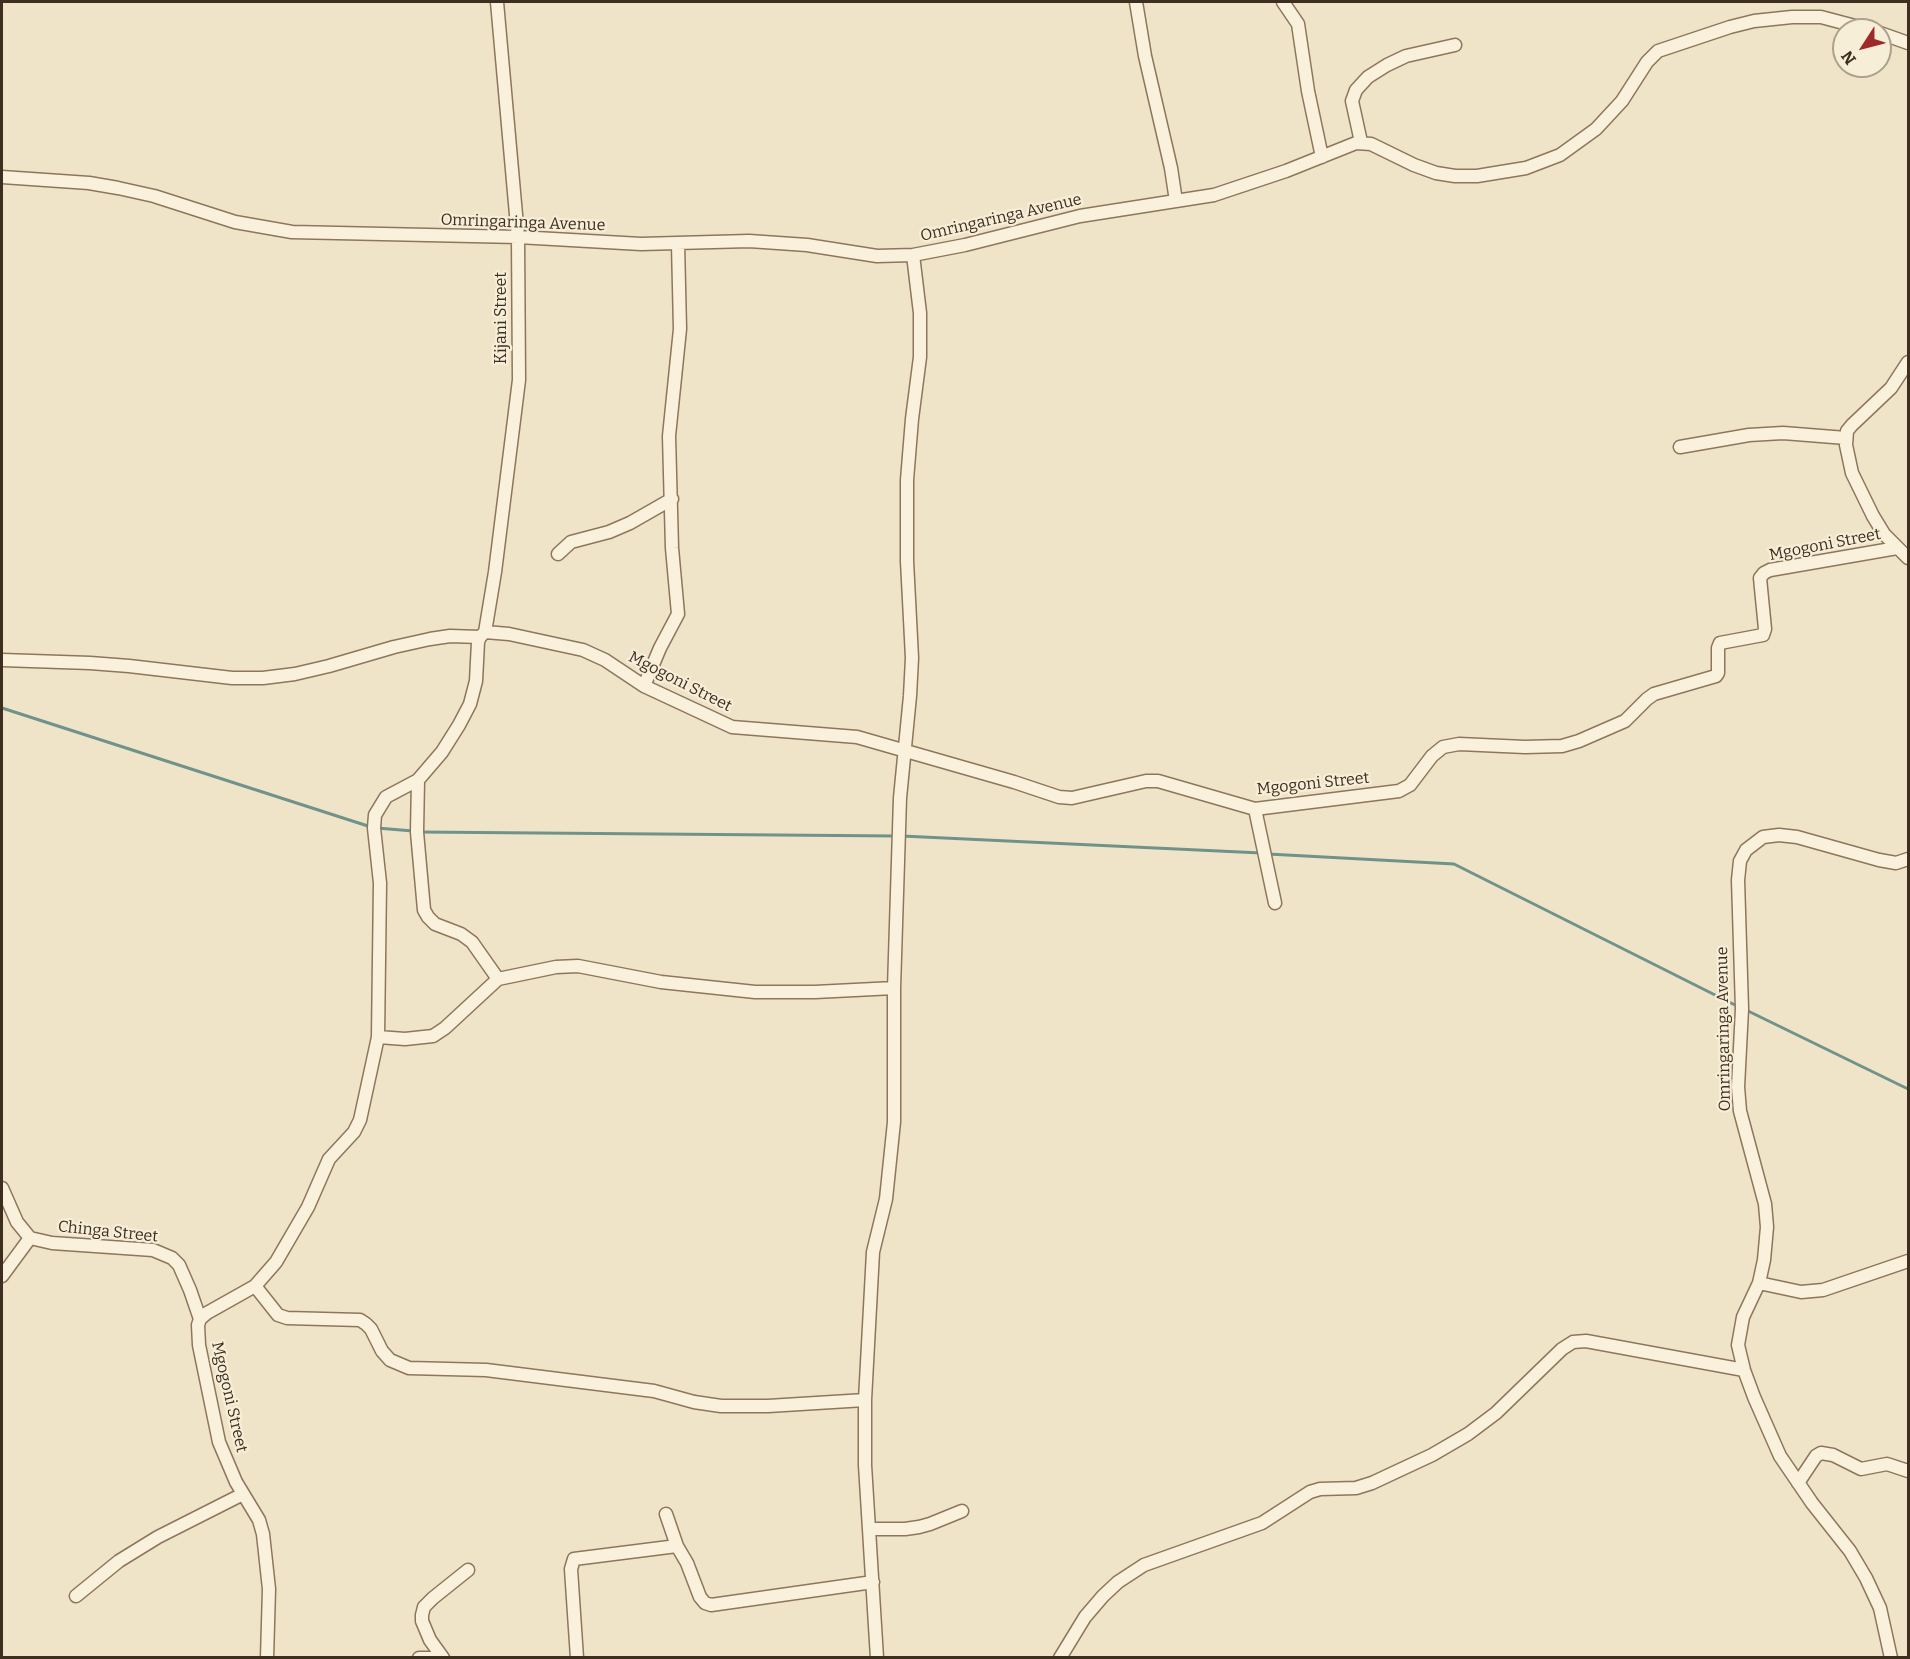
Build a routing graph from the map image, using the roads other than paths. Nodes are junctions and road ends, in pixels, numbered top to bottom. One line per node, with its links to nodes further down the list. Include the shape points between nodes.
1 (497, 2): 12 (street, Kijani Street)
2 (1136, 2): 11 (street)
3 (1283, 2): 9 (street, via 1298,24)
4 (1832, 20): 8 (street, via 1792,16 1754,21 1658,51 1596,129 1560,155 1526,168 1455,176 1436,173)
5 (1892, 37): 6 (street)
6 (1908, 43)
7 (1455, 45): 8 (street, via 1406,57 1368,77 1352,101)
8 (1361, 142): 9 (street, Omringaringa Avenue)
9 (1322, 157): 11 (street, Omringaringa Avenue, via 1214,195)
10 (2, 177): 12 (street, Omringaringa Avenue, via 118,188 235,222 292,232)
11 (1176, 201): 14 (street, Omringaringa Avenue, via 1080,216)
12 (518, 237): 13 (street, Omringaringa Avenue); 22 (street, Kijani Street, via 519,380 495,572)
13 (678, 244): 14 (street, Omringaringa Avenue, via 749,241 877,256); 18 (street, via 680,336 669,423)
14 (913, 255): 25 (street, via 920,313 920,357 907,480 912,658)
15 (1908, 362): 16 (street, via 1891,388 1852,425)
16 (1846, 438): 17 (street, via 1783,433); 19 (street, via 1848,459 1861,494 1872,516)
17 (1680, 447)
18 (672, 499): 20 (street, via 630,523 572,542); 24 (street, via 678,614)
19 (1897, 548): 21 (street); 27 (street, Mgogoni Street, via 1764,573 1760,578 1763,635 1720,644 1716,676 1654,694 1624,721 1579,741 1553,746 1443,747 1399,792)
20 (558, 554)
21 (1908, 558)
22 (482, 635): 23 (street, Mgogoni Street, via 430,639 295,674 263,678 90,663); 24 (street, Mgogoni Street, via 508,634 583,650); 26 (street, via 470,704 442,752)
23 (2, 660)
24 (644, 686): 25 (street, Mgogoni Street, via 732,727 857,737)
25 (905, 750): 27 (street, Mgogoni Street, via 1059,797 1072,798 1158,781); 31 (street)
26 (418, 780): 30 (street, via 417,832 424,910 435,924 472,942); 32 (street, via 386,797 375,815 380,883)
27 (1255, 809): 29 (street)
28 (1908, 859): 37 (street, Omringaringa Avenue, via 1896,863 1879,860 1779,835 1754,843 1740,861 1742,1017 1738,1087 1740,1111 1765,1204 1767,1227)
29 (1275, 903)
30 (498, 979): 31 (street, via 539,969 578,966 661,982 755,992); 32 (street, via 433,1036)
31 (894, 988): 41 (street, via 894,1122 886,1198 873,1252)
32 (378, 1037): 38 (street, via 360,1120 329,1159 308,1207 276,1262)
33 (2, 1188): 34 (street, via 17,1222)
34 (30, 1238): 36 (street); 39 (street, Chinga Street, via 153,1250 166,1255 178,1265)
35 (1908, 1261): 37 (street, via 1823,1290 1801,1292)
36 (2, 1276)
37 (1759, 1283): 40 (street, Omringaringa Avenue, via 1739,1333)
38 (255, 1286): 39 (street); 41 (street, via 278,1315 287,1318 360,1320 371,1329 390,1360 409,1368 486,1370 654,1391 721,1406)
39 (200, 1319): 44 (street, Mgogoni Street, via 199,1345 219,1442)
40 (1744, 1370): 43 (street, Omringaringa Avenue, via 1780,1456); 57 (street, via 1586,1341 1573,1342 1496,1413 1432,1455 1356,1488 1310,1492 1262,1523 1143,1565 1103,1596)
41 (865, 1400): 47 (street)
42 (1908, 1472): 43 (street, via 1887,1464 1861,1469 1821,1453)
43 (1798, 1484): 58 (street, Omringaringa Avenue, via 1866,1578 1880,1608)
44 (243, 1494): 51 (street, via 158,1537 119,1561); 52 (street, Mgogoni Street, via 263,1534 269,1589)
45 (962, 1511): 47 (street, via 919,1527)
46 (666, 1514): 48 (street)
47 (870, 1529): 50 (street)
48 (677, 1545): 50 (street, via 700,1597 711,1605); 55 (street, via 574,1559 571,1569)
49 (468, 1570): 54 (street, via 424,1607 422,1622)
50 (873, 1582): 56 (street)
51 (76, 1596)
52 (267, 1658)
53 (419, 1658): 54 (street)
54 (441, 1658)
55 (577, 1658)
56 (877, 1658)
57 (1060, 1658)
58 (1891, 1658)

